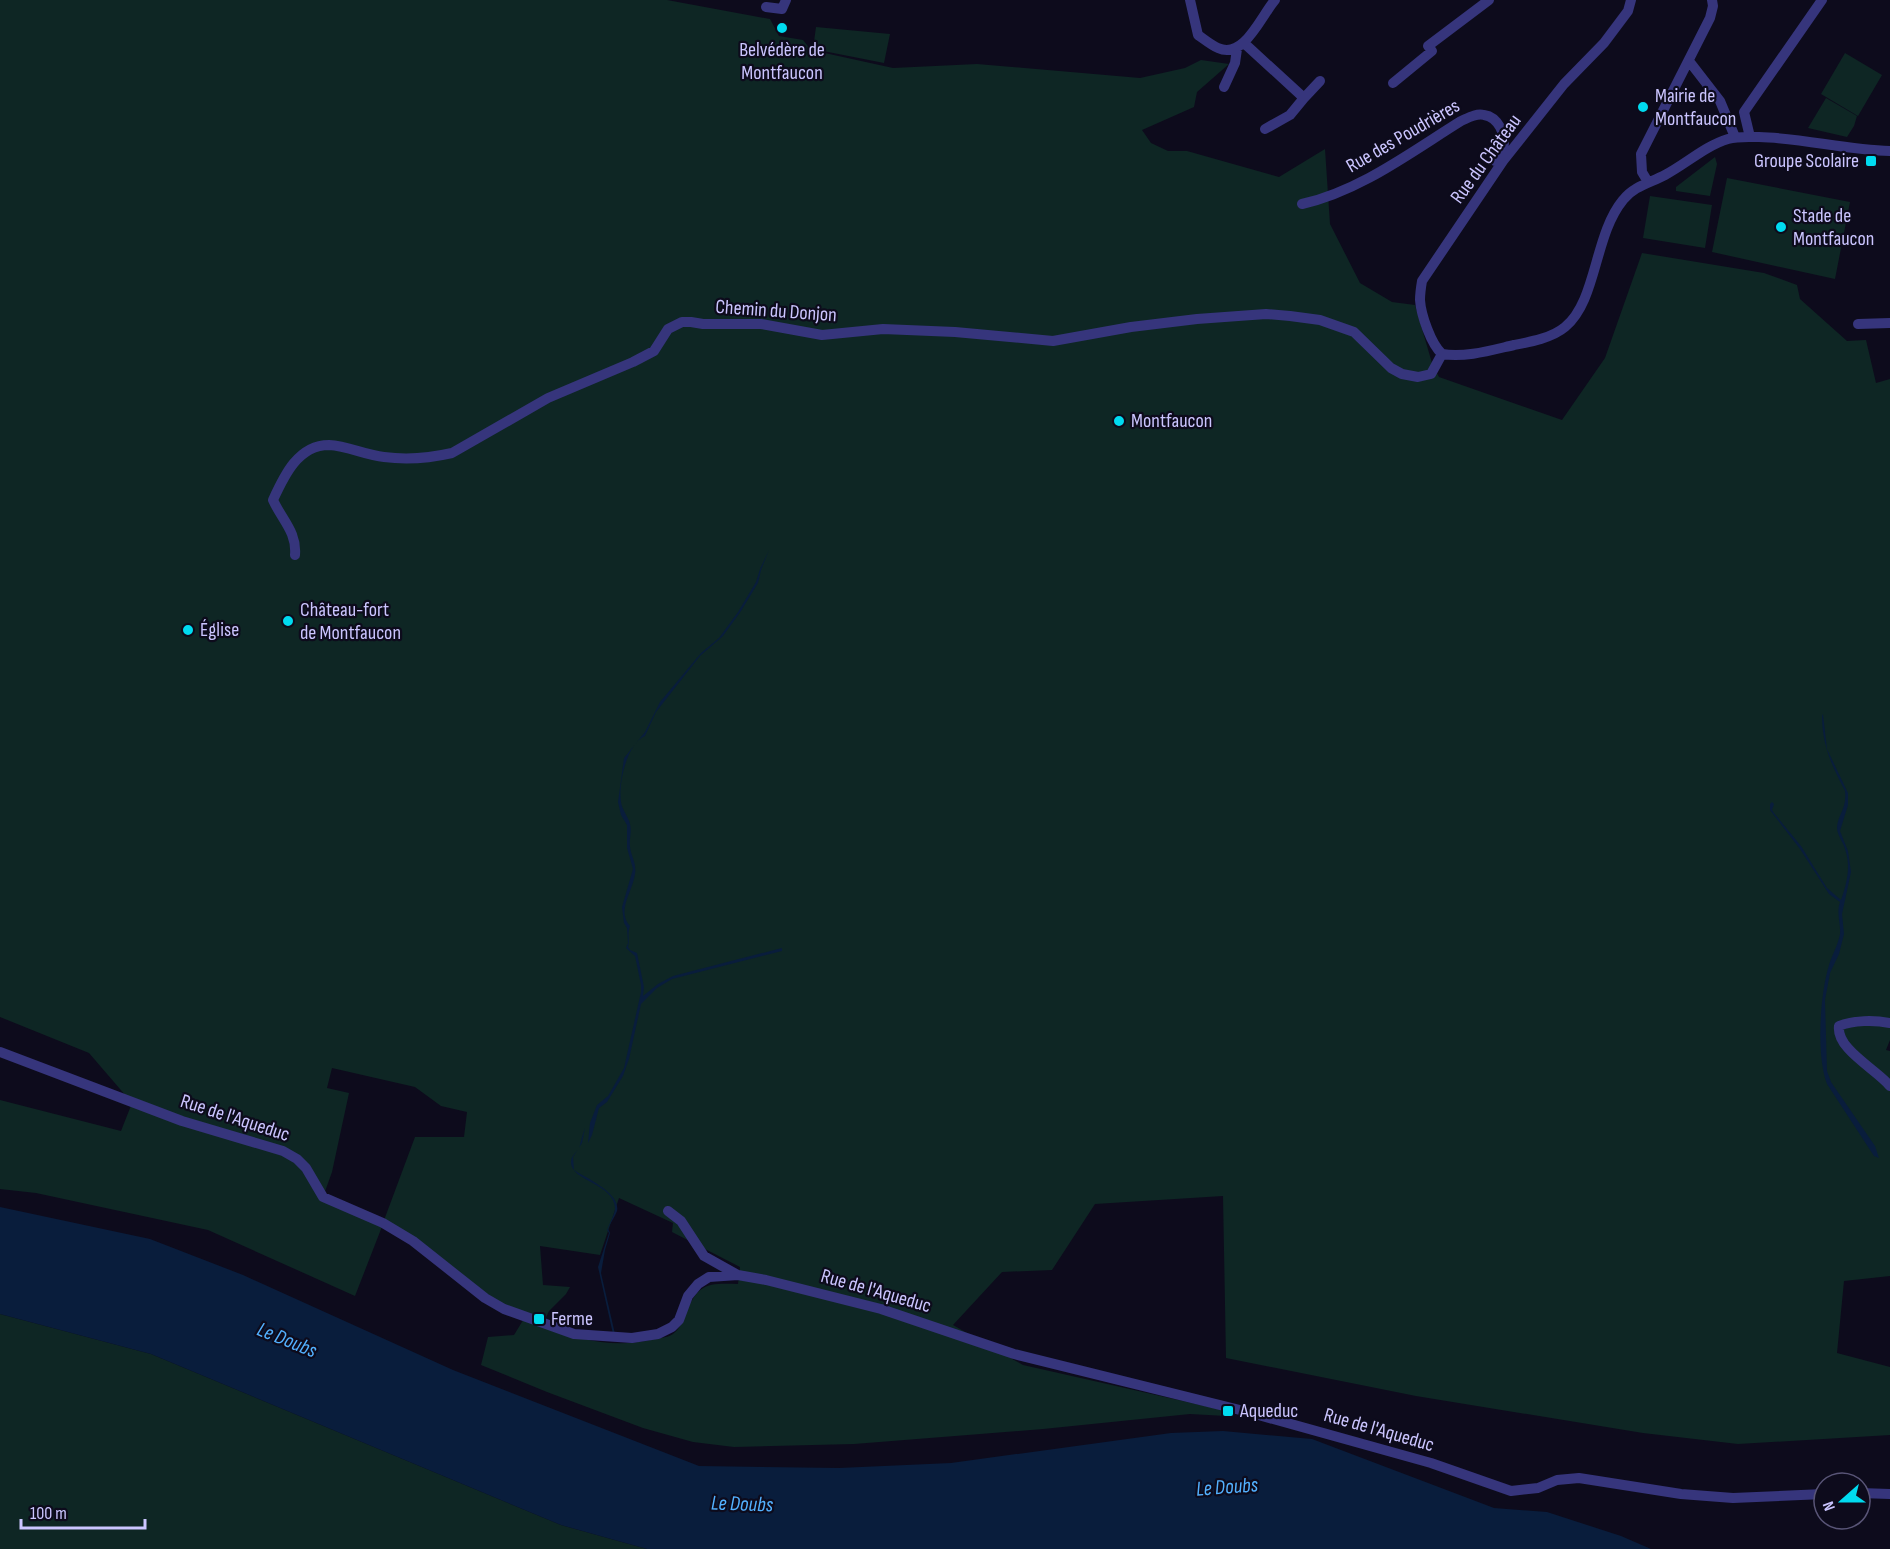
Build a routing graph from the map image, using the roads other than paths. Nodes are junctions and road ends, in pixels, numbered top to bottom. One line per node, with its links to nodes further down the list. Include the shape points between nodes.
1 (786, 0): 8 (street, via 782,9)
2 (1190, 0): 9 (street, via 1198,35 1220,49)
3 (1275, 0): 9 (street)
4 (1489, 0): 12 (street, via 1428,46 1432,51)
5 (1631, 0): 21 (street, Rue du Château, via 1628,11 1610,35 1564,84)
6 (1712, 0): 10 (street, via 1710,18)
7 (1821, 0): 17 (street, via 1744,112)
8 (766, 7)
9 (1241, 46): 13 (street); 14 (street)
10 (1689, 61): 16 (street, via 1720,101); 19 (street, via 1644,144 1640,162)
11 (1320, 81): 14 (street)
12 (1393, 82)
13 (1224, 87)
14 (1304, 98): 15 (street, via 1290,115)
15 (1265, 129)
16 (1735, 137): 17 (street); 19 (street)
17 (1750, 137): 18 (street, via 1783,137)
18 (1890, 152)
19 (1648, 182): 24 (street, via 1621,202 1600,247 1585,297 1566,327 1531,341 1484,352)
20 (1302, 204): 21 (street, Rue des Poudrières, via 1352,186 1461,121 1484,115 1495,119 1501,129 1503,150 1471,199)
21 (1471, 208): 24 (street, Rue du Château, via 1422,281 1420,301 1429,333)
22 (1890, 323): 23 (street)
23 (1858, 324)
24 (1442, 354): 25 (street, Chemin du Donjon, via 1431,374 1418,378 1391,368 1354,332 1320,320 1266,314 1131,327 1053,341 882,329 822,335 761,324 682,322 668,329 654,351 633,363 548,398 452,453 393,458 328,445 307,452 290,467 273,500 295,537)
25 (295, 555)
26 (1890, 1023): 28 (street, via 1845,1023 1839,1026 1838,1034)
27 (0, 1052): 30 (street, Rue de l'Aqueduc, via 152,1110 283,1151 306,1168 323,1197 413,1240 504,1309 574,1334 632,1338 658,1334 679,1320 688,1296 698,1284 709,1277)
28 (1890, 1086)
29 (668, 1211): 30 (street, via 681,1221 704,1256)
30 (738, 1275): 33 (street, Rue de l'Aqueduc, via 881,1309 1014,1354 1248,1412 1431,1463 1511,1491 1579,1478 1733,1498)
31 (1872, 1493): 32 (street)
32 (1890, 1494)
33 (1812, 1495)

